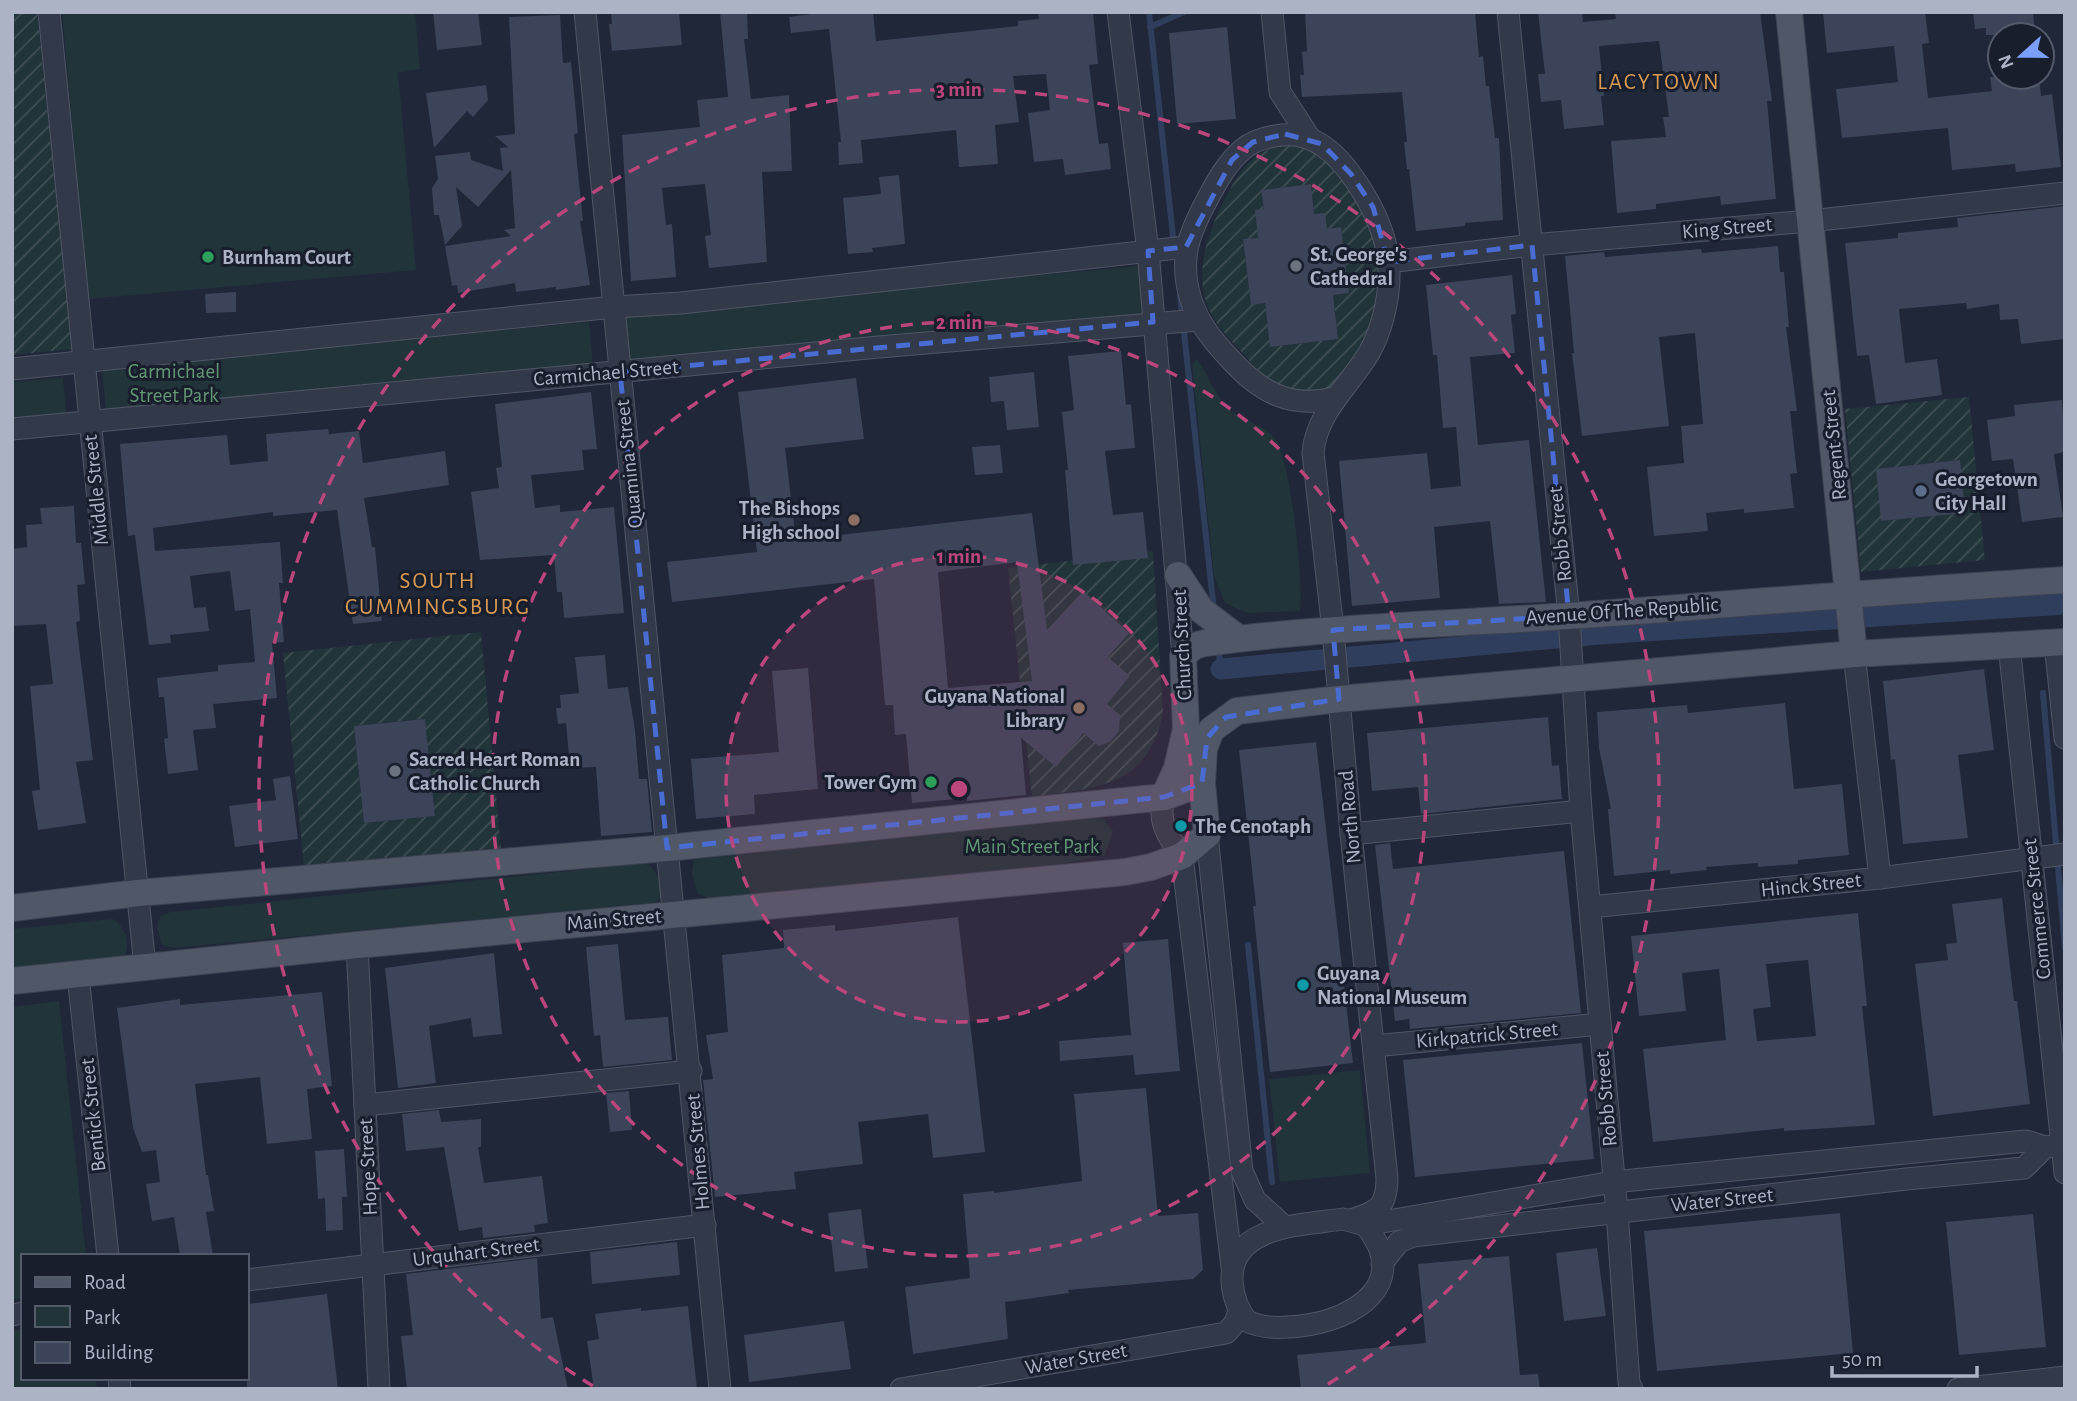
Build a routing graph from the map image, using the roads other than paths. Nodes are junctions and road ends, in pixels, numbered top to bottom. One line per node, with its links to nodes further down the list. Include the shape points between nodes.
1 (49, 12): 16 (street, Middle Street)
2 (585, 12): 13 (street, Quamina Street)
3 (1118, 12): 11 (street, Church Street)
4 (1272, 12): 7 (street, via 1280,92)
5 (1508, 12): 10 (street, Robb Street)
6 (1789, 12): 9 (main road, Regent Street)
7 (1309, 137): 11 (street, via 1285,134 1241,150 1219,178 1195,224); 12 (street, via 1339,159 1373,207)
8 (2065, 192): 9 (street, King Street)
9 (1810, 221): 10 (street, King Street); 24 (main road, Regent Street)
10 (1532, 245): 12 (street, King Street); 25 (street, Robb Street)
11 (1170, 249): 13 (street); 14 (street, via 1187,286); 15 (street, Church Street)
12 (1388, 262): 19 (street, via 1380,329 1370,351)
13 (614, 307): 16 (street); 18 (street, Quamina Street)
14 (1188, 321): 15 (street, Carmichael Street); 19 (street, via 1262,388 1305,403)
15 (1153, 322): 18 (street, Carmichael Street); 22 (street, Church Street)
16 (83, 362): 17 (street); 20 (street, Middle Street)
17 (12, 369)
18 (620, 372): 20 (street, Carmichael Street); 42 (street, Quamina Street)
19 (1334, 398): 26 (street, North Road, via 1313,453)
20 (90, 422): 21 (street, Carmichael Street); 47 (street, Middle Street)
21 (12, 429)
22 (1178, 575): 27 (main road, via 1201,610); 31 (street, Church Street)
23 (2065, 580): 24 (main road, Avenue Of The Republic)
24 (1850, 601): 25 (main road, Avenue Of The Republic); 30 (main road, Regent Street)
25 (1569, 624): 26 (main road, Avenue Of The Republic); 32 (street, Robb Street)
26 (1334, 636): 27 (main road, Avenue Of The Republic); 34 (street, North Road)
27 (1238, 639): 31 (main road, Avenue Of The Republic, via 1194,646)
28 (2060, 643): 29 (main road); 36 (street)
29 (2009, 645): 30 (main road); 45 (street, Commerce Street)
30 (1854, 648): 32 (main road); 46 (street, Regent Street)
31 (1183, 656): 33 (main road, Church Street)
32 (1573, 669): 34 (main road); 39 (street, Robb Street)
33 (1184, 684): 35 (main road, via 1199,701); 38 (main road, Church Street, via 1186,729)
34 (1339, 694): 35 (main road); 40 (street, North Road)
35 (1226, 718): 37 (main road, Church Street, via 1211,730 1204,749)
36 (2065, 738)
37 (1202, 783): 38 (main road); 41 (main road, Church Street)
38 (1164, 797): 42 (main road); 44 (street, Church Street, via 1162,823)
39 (1581, 811): 40 (street); 48 (street, Robb Street)
40 (1351, 834): 56 (street, North Road)
41 (1207, 835): 44 (main road, Main Street); 67 (street, Church Street, via 1242,1171 1255,1200)
42 (667, 848): 47 (main road); 50 (street, Quamina Street)
43 (2065, 855): 45 (street, Hinck Street)
44 (1182, 856): 50 (main road, Main Street, via 1125,872); 71 (street, Church Street)
45 (2032, 859): 46 (street, Hinck Street); 59 (street, Commerce Street)
46 (1880, 878): 48 (street, Hinck Street)
47 (138, 893): 49 (main road); 52 (street, Middle Street)
48 (1590, 907): 55 (street, Robb Street)
49 (12, 908)
50 (673, 915): 51 (main road, Main Street); 57 (street, Holmes Street)
51 (357, 945): 52 (main road, Main Street); 58 (street, Hope Street)
52 (145, 967): 53 (main road, Main Street)
53 (78, 975): 54 (main road, Main Street); 68 (street, Bentick Street)
54 (12, 981)
55 (1600, 1024): 56 (street, Kirkpatrick Street); 63 (street, Robb Street)
56 (1374, 1046): 65 (street, North Road, via 1387,1192 1378,1210)
57 (691, 1071): 58 (street); 66 (street, Holmes Street)
58 (365, 1105): 70 (street, Hope Street)
59 (2050, 1145): 60 (street, Water Street); 61 (street, Commerce Street); 62 (street, Water Street, via 2024,1168)
60 (1906, 1154): 62 (street); 63 (street, Water Street)
61 (2065, 1173)
62 (1906, 1179): 64 (street, Water Street)
63 (1613, 1182): 64 (street); 65 (street, Water Street)
64 (1617, 1212): 69 (street, Water Street, via 1413,1236 1399,1242); 78 (street)
65 (1358, 1223): 67 (street, via 1343,1219); 69 (street, via 1379,1247)
66 (705, 1225): 70 (street, Urquhart Street); 76 (street, Holmes Street)
67 (1284, 1227): 71 (street, via 1249,1244)
68 (108, 1254)
69 (1382, 1263): 73 (street, via 1369,1298 1340,1318 1274,1328 1247,1321)
70 (373, 1265): 72 (street, Urquhart Street); 75 (street, Hope Street)
71 (1232, 1267): 73 (street)
72 (248, 1280)
73 (1239, 1311): 77 (street, Water Street, via 1236,1323 1226,1333)
74 (2065, 1377): 79 (street)
75 (379, 1389)
76 (720, 1389)
77 (901, 1389)
78 (1632, 1389)
79 (1958, 1389)

